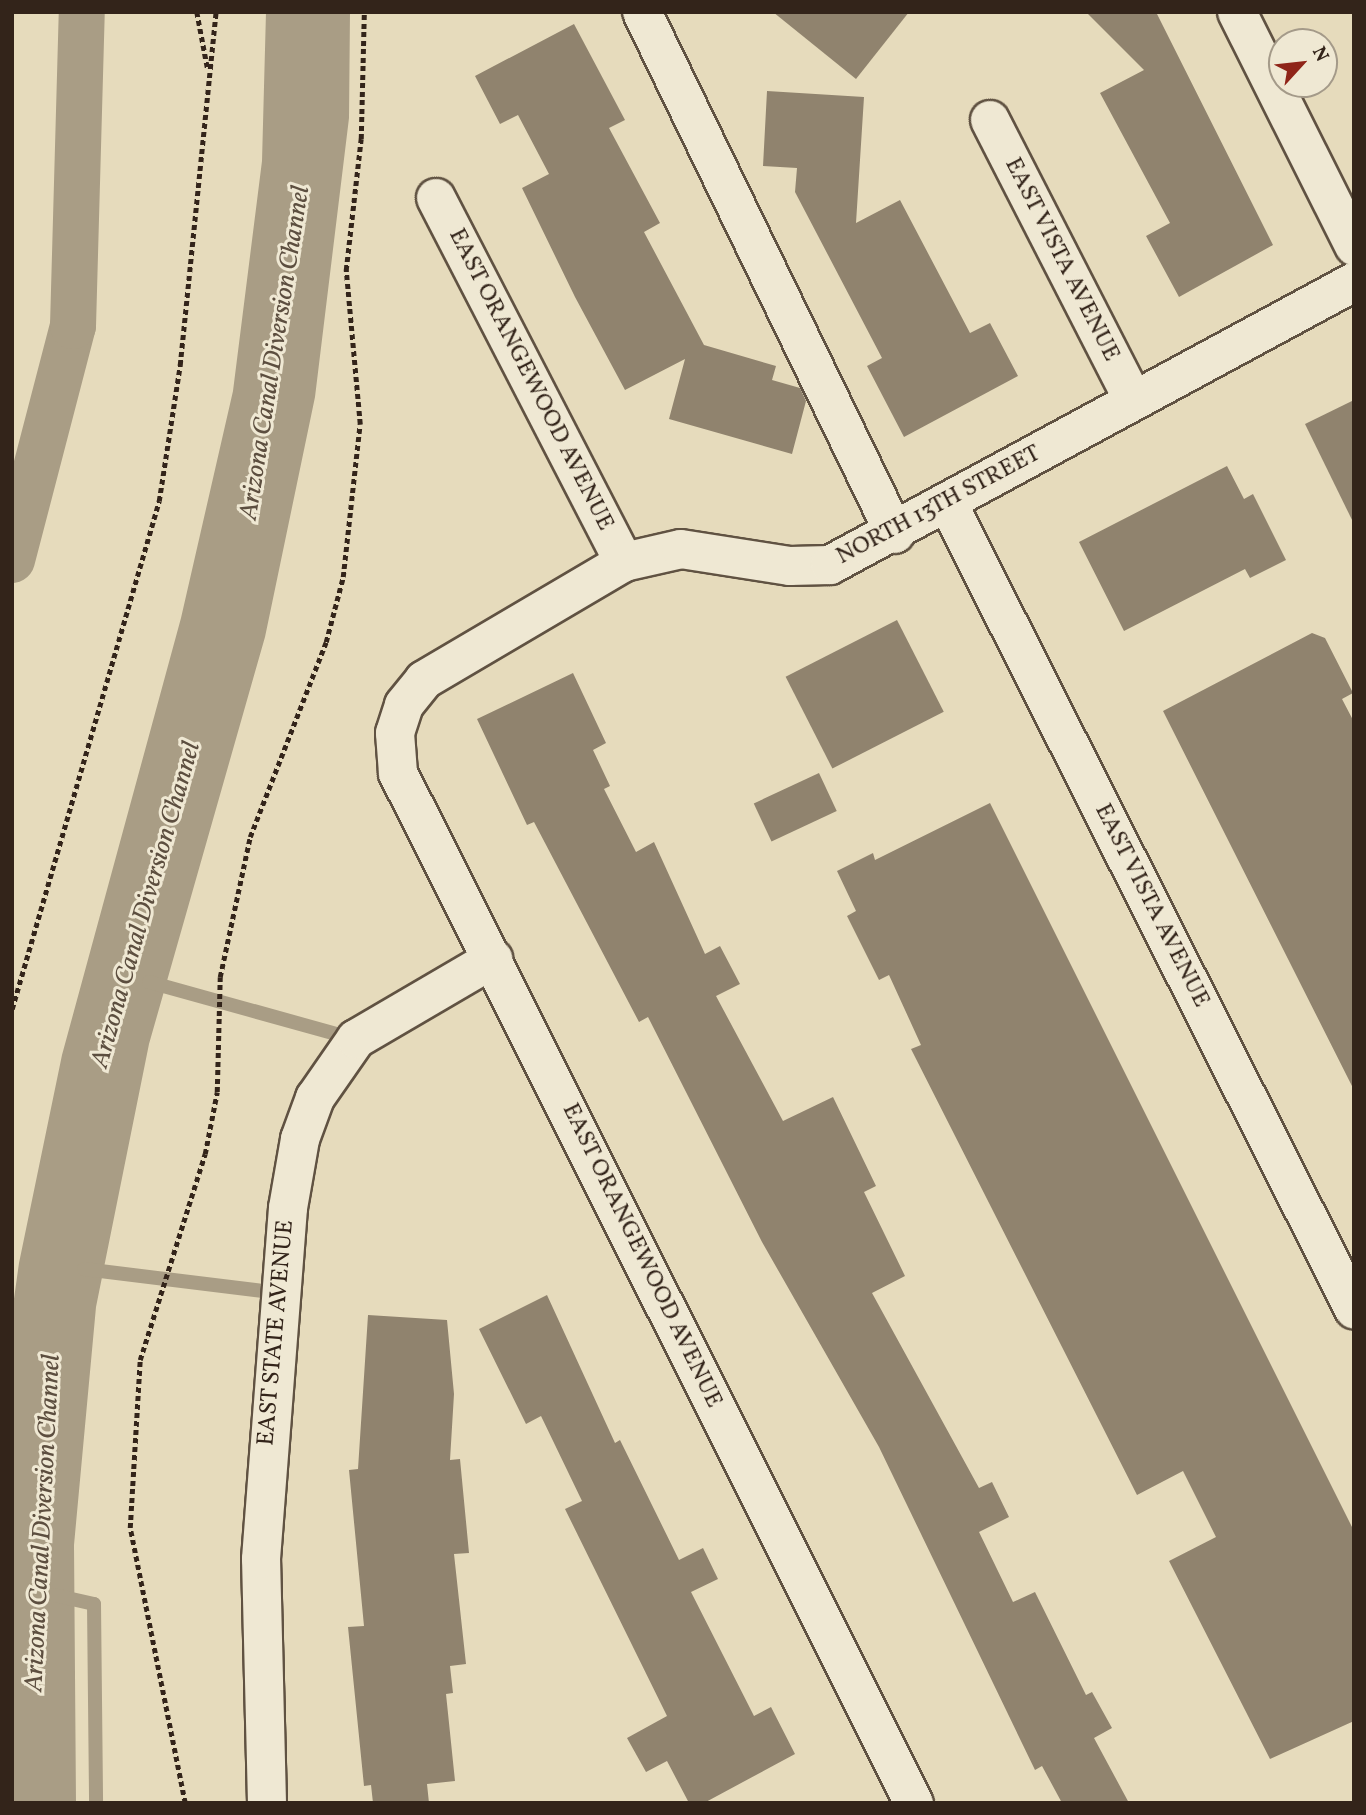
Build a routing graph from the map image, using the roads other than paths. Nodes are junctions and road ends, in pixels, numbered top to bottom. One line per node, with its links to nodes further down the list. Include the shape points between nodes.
1 (642, 12): 9 (street)
2 (1237, 12): 5 (street)
3 (990, 120): 7 (street, EAST VISTA AVENUE)
4 (436, 198): 10 (street, EAST ORANGEWOOD AVENUE)
5 (1354, 246)
6 (1354, 282): 7 (street, NORTH 13TH STREET)
7 (1133, 400): 8 (street, NORTH 13TH STREET)
8 (948, 504): 9 (street, NORTH 13TH STREET); 13 (street, EAST VISTA AVENUE)
9 (895, 534): 10 (street, NORTH 13TH STREET, via 830,565 790,566 681,549)
10 (624, 562): 11 (street, NORTH 13TH STREET, via 424,680)
11 (404, 705): 12 (street, EAST ORANGEWOOD AVENUE, via 395,733 398,773)
12 (493, 959): 14 (street, EAST STATE AVENUE, via 356,1039 316,1098 300,1139 288,1208 261,1559); 15 (street, EAST ORANGEWOOD AVENUE)
13 (1354, 1309)
14 (267, 1803)
15 (914, 1803)

